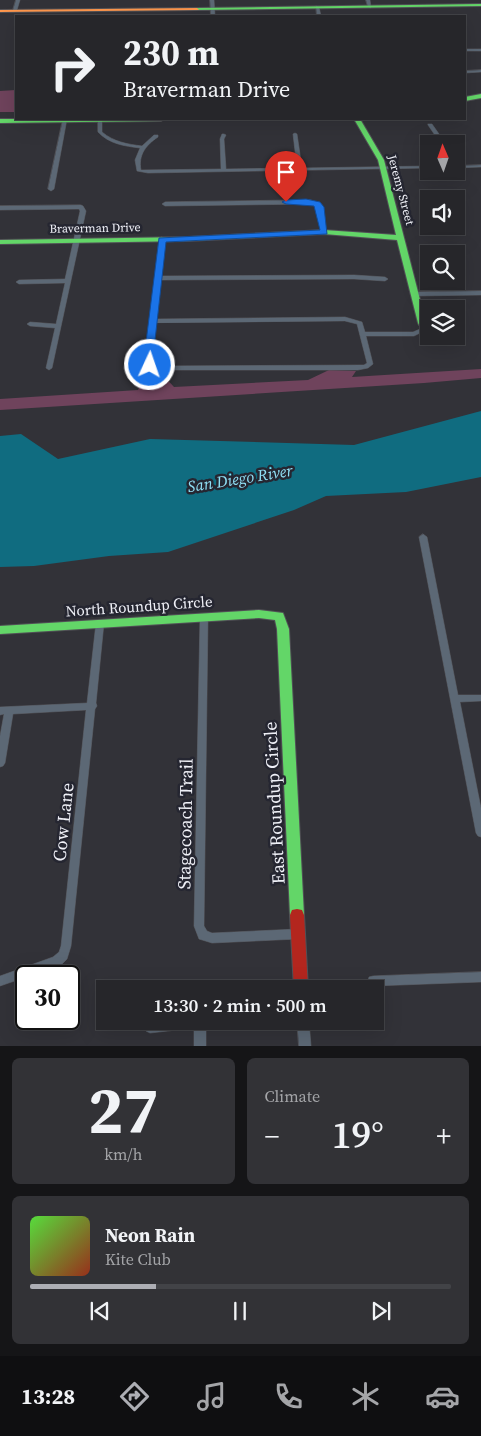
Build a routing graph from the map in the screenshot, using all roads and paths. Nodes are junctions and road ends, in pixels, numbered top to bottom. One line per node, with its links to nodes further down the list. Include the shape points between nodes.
1 (18, 0): 5 (street)
2 (369, 3): 3 (street); 7 (street)
3 (481, 5)
4 (213, 8): 5 (street); 7 (street)
5 (15, 10): 6 (street)
6 (0, 11)
7 (318, 12)
8 (466, 50): 9 (street)
9 (481, 50)
10 (481, 71): 11 (street)
11 (466, 72)
12 (481, 89): 13 (street)
13 (466, 93)
14 (481, 96): 15 (street)
15 (466, 99)
16 (0, 116): 17 (street)
17 (15, 116)
18 (0, 120): 19 (street)
19 (15, 120)
20 (65, 120): 35 (street)
21 (100, 120): 28 (street, via 100,132 107,138)
22 (358, 120): 32 (street, Jeremy Street)
23 (430, 125): 26 (street)
24 (295, 134): 33 (street)
25 (224, 135): 34 (street)
26 (437, 135)
27 (156, 136): 28 (street)
28 (142, 147): 34 (street, via 137,160 139,171)
29 (481, 166): 31 (street)
30 (420, 167): 32 (street)
31 (465, 167)
32 (384, 168): 33 (street); 39 (street, Jeremy Street)
33 (300, 170): 34 (street)
34 (224, 171)
35 (51, 189)
36 (165, 204): 38 (street, via 311,202 320,207)
37 (0, 208): 41 (street, via 81,207)
38 (324, 232): 39 (street, Braverman Drive); 40 (street, Braverman Drive)
39 (401, 238): 48 (street, Jeremy Street)
40 (162, 239): 41 (street, Braverman Drive); 43 (street)
41 (77, 241): 42 (street, Braverman Drive); 45 (street)
42 (0, 242)
43 (159, 278): 44 (street, via 354,277); 50 (street)
44 (385, 280)
45 (68, 281): 46 (street); 52 (street)
46 (19, 282)
47 (481, 293): 48 (street)
48 (415, 294): 49 (street, Jeremy Street)
49 (420, 315)
50 (154, 321): 54 (street, via 345,319 360,323); 54 (street, via 148,358 150,365 159,368 366,367 370,364)
51 (30, 324): 52 (street)
52 (58, 326): 55 (street)
53 (420, 331): 54 (street, Jeremy Street)
54 (364, 334)
55 (49, 368)
56 (423, 537): 62 (street)
57 (279, 616): 58 (street, North Roundup Circle, via 270,613); 67 (street, East Roundup Circle, via 283,629)
58 (204, 617): 59 (street, North Roundup Circle); 67 (street, Stagecoach Trail, via 199,926 203,935 212,938)
59 (100, 623): 60 (street, North Roundup Circle); 63 (street, Cow Lane)
60 (0, 630)
61 (481, 698): 62 (street)
62 (455, 699): 66 (street)
63 (93, 706): 64 (street); 71 (street, Cow Lane, via 63,955 57,961)
64 (5, 710): 65 (street)
65 (0, 763)
66 (481, 833)
67 (298, 934): 69 (street, East Roundup Circle)
68 (481, 977): 70 (street)
69 (301, 980)
70 (373, 980)
71 (0, 981)
72 (200, 1030): 74 (street)
73 (304, 1030): 75 (street)
74 (200, 1046)
75 (305, 1046)

